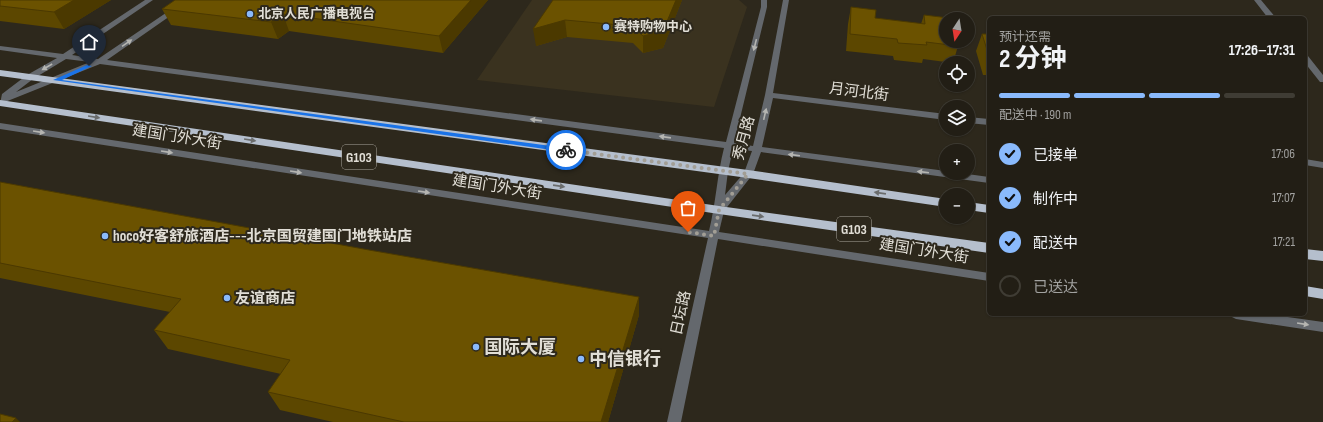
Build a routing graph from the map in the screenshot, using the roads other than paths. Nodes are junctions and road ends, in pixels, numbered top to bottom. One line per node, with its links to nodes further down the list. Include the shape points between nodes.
1 (150, 0): 8 (street)
2 (190, 0): 10 (street, one-way to 2)
3 (1257, 0): 6 (street)
4 (785, 1): 15 (street, 秀月路)
5 (764, 4): 21 (street, 秀月路, one-way to 21)
6 (1270, 16)
7 (0, 48): 8 (street)
8 (64, 56): 10 (street); 12 (street, one-way to 12)
9 (1307, 60): 14 (street)
10 (100, 61): 13 (street); 21 (street, one-way to 10)
11 (0, 73): 12 (highway, G103)
12 (30, 77): 13 (highway, G103); 16 (street)
13 (55, 80): 16 (street); 25 (highway, G103)
14 (1323, 80)
15 (769, 95): 17 (street, 月河北街); 22 (street, 秀月路, one-way to 15)
16 (0, 101): 31 (highway, 建国门外大街 / G103, one-way to 31)
17 (939, 116)
18 (975, 121): 19 (street)
19 (987, 122)
20 (0, 126): 32 (street, 建国门外大街, one-way to 32)
21 (729, 146): 22 (street); 25 (street, 秀月路)
22 (757, 150): 26 (street, 秀月路); 27 (street, one-way to 22)
23 (1307, 162): 24 (street)
24 (1323, 164)
25 (723, 171): 26 (highway, G103); 31 (street, 秀月路)
26 (748, 174): 28 (highway, G103, one-way to 26); 31 (street, 秀月路)
27 (987, 180)
28 (939, 202)
29 (975, 207): 30 (highway)
30 (987, 209)
31 (719, 210): 32 (street, 日坛路); 33 (highway, 建国门外大街 / G103, one-way to 33)
32 (714, 236): 36 (street, 建国门外大街); 41 (street, 日坛路)
33 (987, 248)
34 (1307, 254): 35 (highway)
35 (1323, 256)
36 (987, 277)
37 (1307, 291): 38 (highway)
38 (1323, 294)
39 (1249, 316): 40 (street, one-way to 40)
40 (1323, 327)
41 (674, 422)

